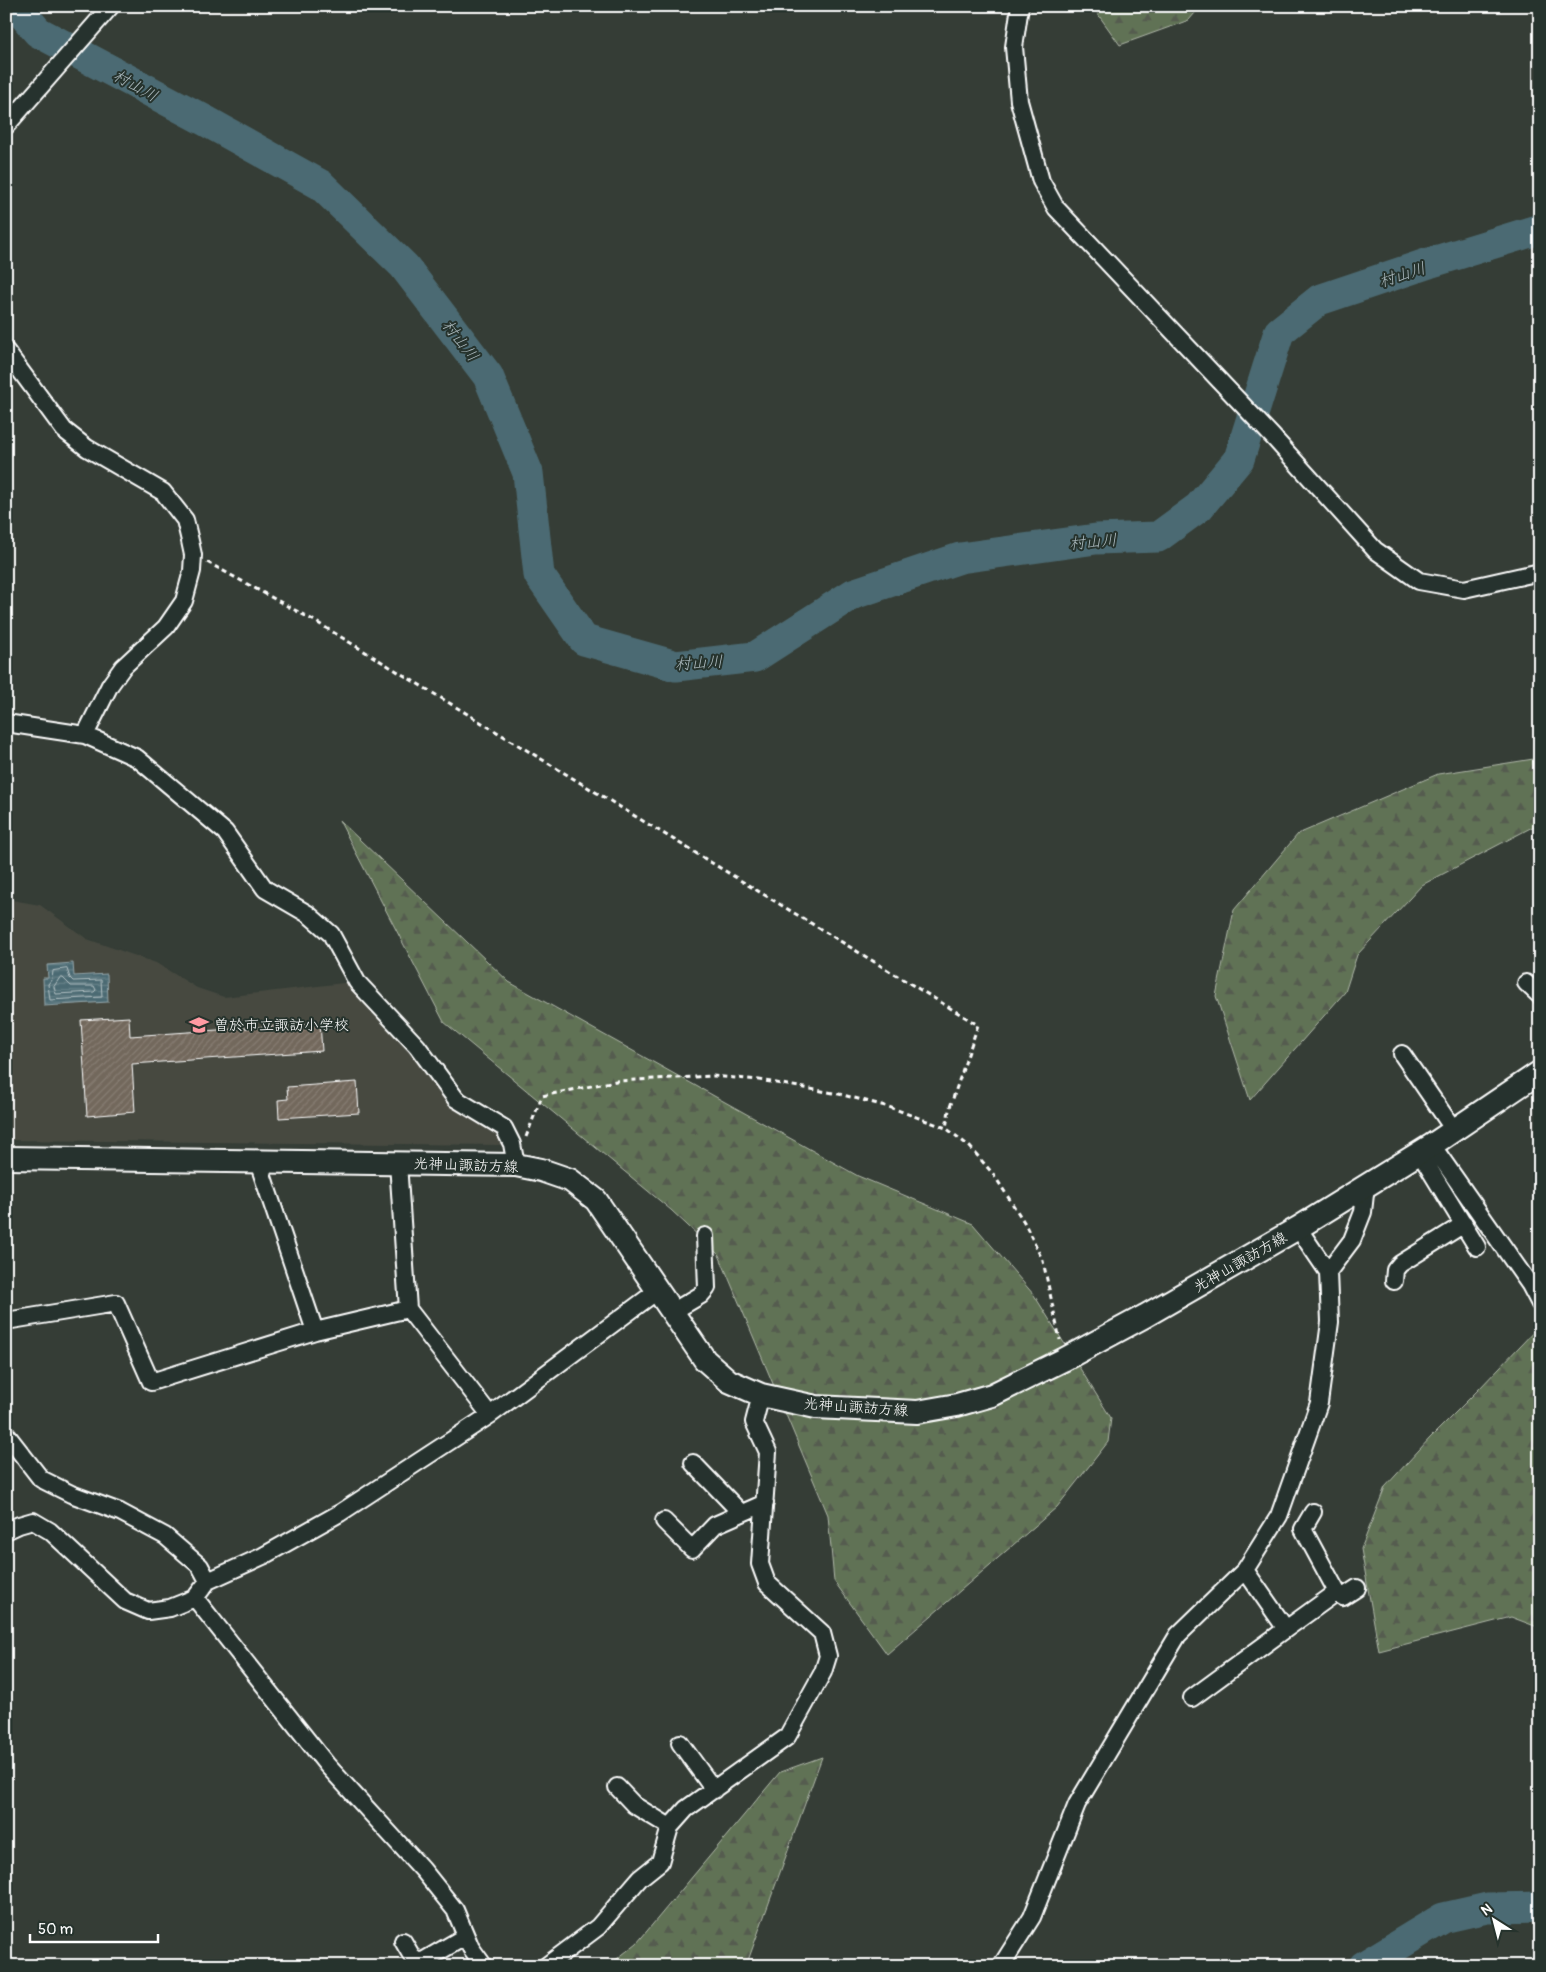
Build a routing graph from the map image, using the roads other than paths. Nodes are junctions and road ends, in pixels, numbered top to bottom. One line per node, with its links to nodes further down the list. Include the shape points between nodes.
1 (111, 6): 3 (street)
2 (1020, 6): 5 (street, via 1014,47 1019,101 1041,181 1056,208 1273,437 1374,550 1419,581 1464,589)
3 (6, 126)
4 (6, 351): 7 (street, via 64,430 87,448 163,492 185,520 193,555 184,601 166,627 110,685)
5 (1540, 572)
6 (6, 723): 7 (street)
7 (85, 736): 17 (street, via 137,758 225,832 265,889 308,914 331,934 357,982 418,1046 456,1100 504,1128 512,1144)
8 (1526, 983): 9 (street)
9 (1540, 996)
10 (1402, 1054): 12 (street)
11 (1540, 1072): 12 (main road, 光神山諏訪方線)
12 (1454, 1130): 13 (main road, 光神山諏訪方線)
13 (1426, 1149): 18 (main road, 光神山諏訪方線); 19 (street); 26 (street, via 1530,1285)
14 (6, 1158): 15 (main road, 光神山諏訪方線)
15 (258, 1162): 16 (main road, 光神山諏訪方線); 30 (street)
16 (398, 1163): 17 (main road, 光神山諏訪方線); 27 (street)
17 (516, 1165): 25 (main road, 光神山諏訪方線, via 570,1180 596,1200)
18 (1366, 1186): 20 (main road, 光神山諏訪方線); 23 (street, via 1363,1212 1352,1240)
19 (1464, 1224): 22 (street); 24 (street, via 1400,1264 1395,1270)
20 (1298, 1228): 23 (street); 31 (main road, 光神山諏訪方線, via 1063,1360 992,1394 957,1405 917,1412 816,1407)
21 (705, 1236): 28 (street, via 707,1288)
22 (1477, 1247)
23 (1328, 1272): 40 (street, via 1330,1322 1319,1403 1279,1516)
24 (1394, 1281)
25 (657, 1291): 28 (main road, 光神山諏訪方線); 32 (street)
26 (1540, 1304)
27 (408, 1309): 30 (street); 32 (street)
28 (672, 1312): 31 (main road, 光神山諏訪方線, via 705,1360 729,1381)
29 (6, 1321): 30 (street, via 116,1303 151,1382)
30 (315, 1330)
31 (761, 1395): 35 (street, via 754,1422 768,1452)
32 (490, 1415): 41 (street, via 340,1513 263,1556)
33 (6, 1434): 41 (street, via 41,1479 120,1512 165,1536 200,1566)
34 (693, 1463): 37 (street)
35 (765, 1503): 37 (street); 49 (street, via 760,1564 767,1582 822,1633 828,1656 823,1672 787,1737)
36 (1313, 1512): 43 (street, via 1303,1528)
37 (741, 1513): 38 (street, via 715,1525 692,1549)
38 (664, 1520)
39 (6, 1530): 44 (street, via 33,1522 50,1531 124,1601 148,1611 170,1608)
40 (1245, 1570): 45 (street); 55 (street, via 1178,1635 1077,1804 1032,1917)
41 (208, 1581): 44 (street)
42 (1357, 1588): 43 (street, via 1343,1597)
43 (1337, 1592): 45 (street)
44 (195, 1598): 51 (street, via 327,1765 423,1870 455,1910)
45 (1286, 1629): 46 (street)
46 (1192, 1698)
47 (680, 1744): 49 (street)
48 (617, 1787): 50 (street, via 634,1805)
49 (714, 1790): 50 (street, via 686,1809)
50 (670, 1826): 54 (street, via 660,1862 640,1878 598,1927)
51 (466, 1936): 52 (street, via 423,1961 414,1960); 53 (street)
52 (403, 1941)
53 (484, 1966)
54 (546, 1966)
55 (1001, 1966)

